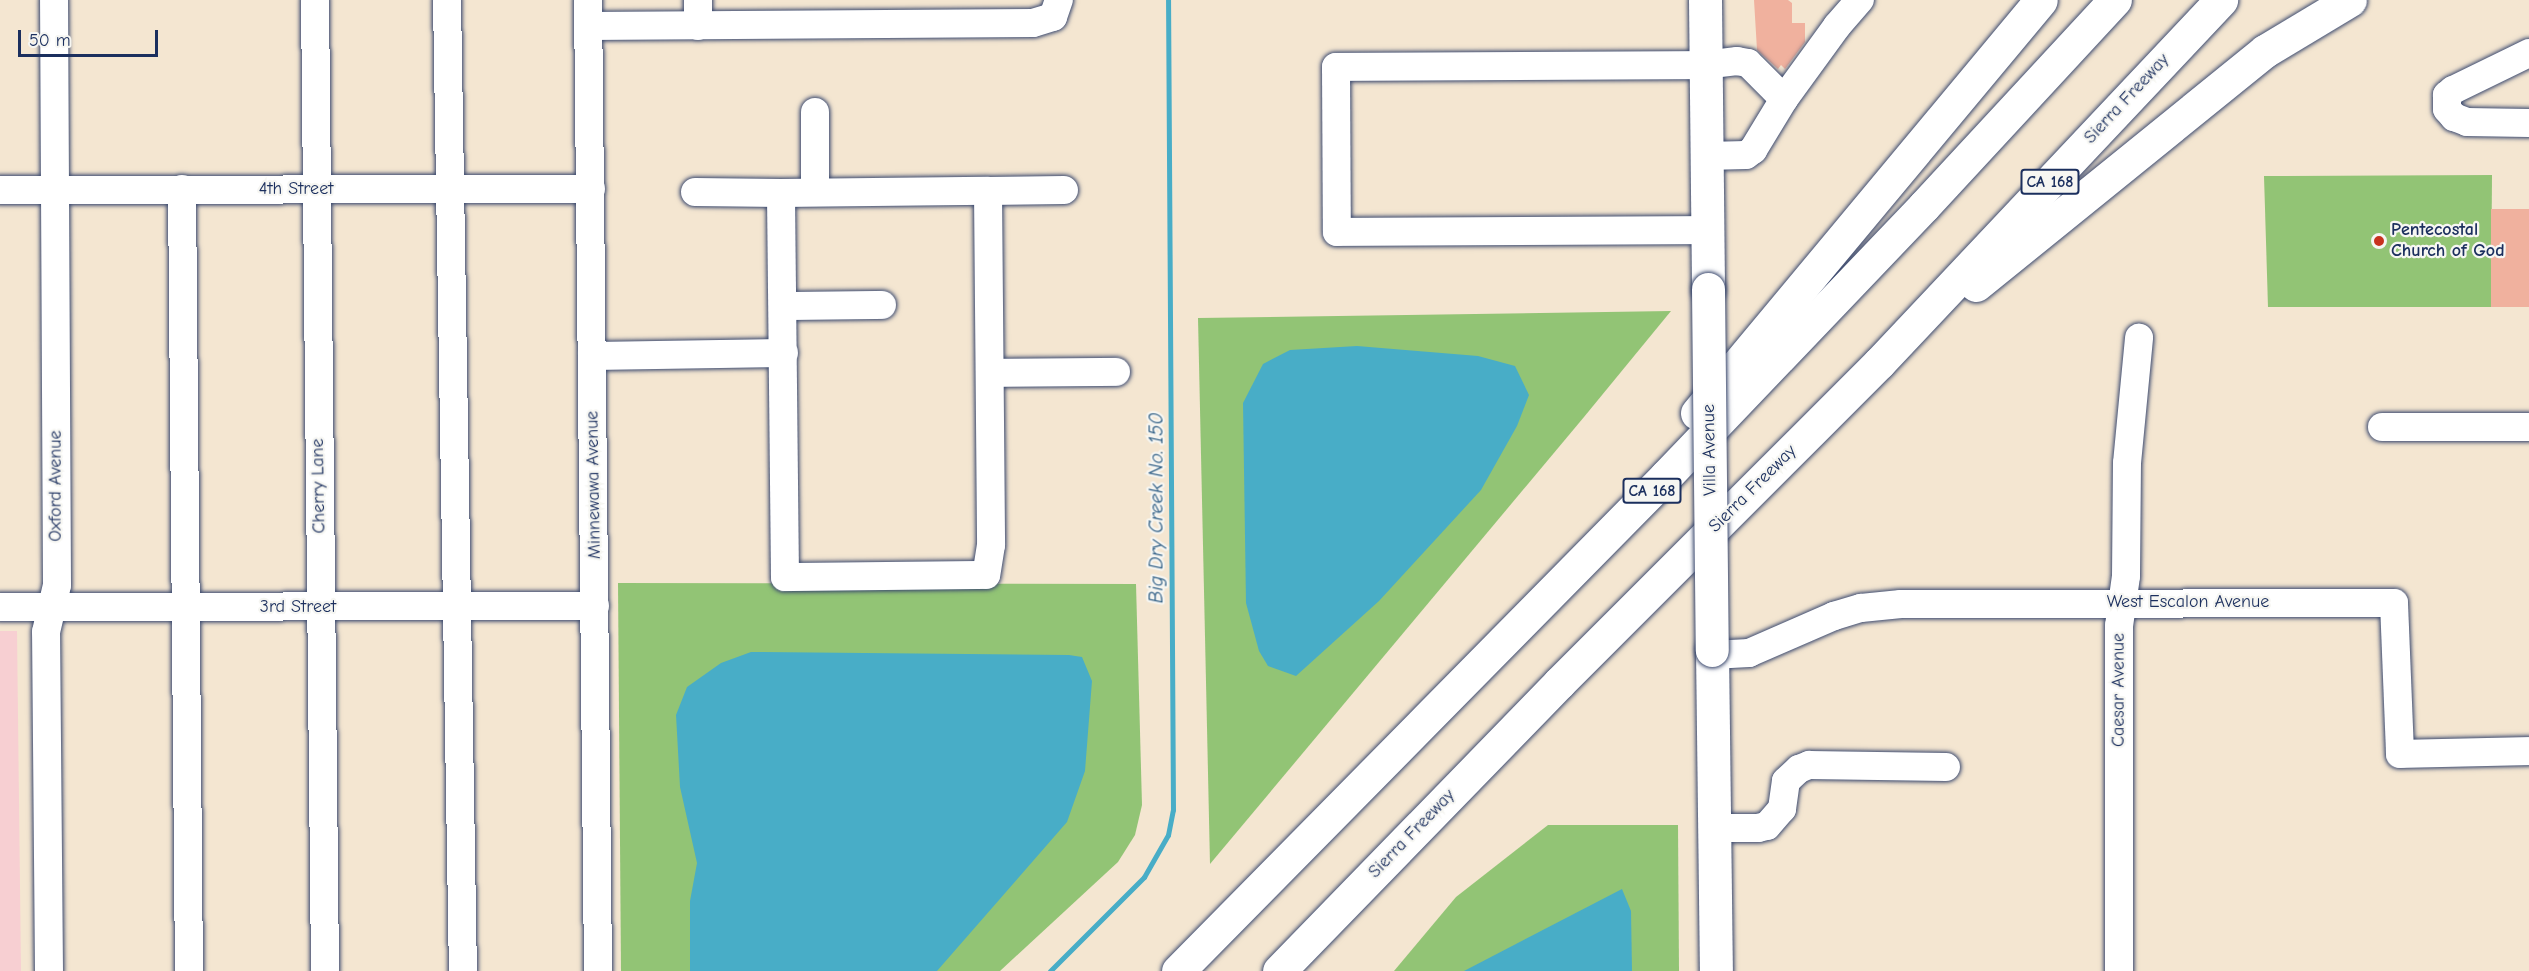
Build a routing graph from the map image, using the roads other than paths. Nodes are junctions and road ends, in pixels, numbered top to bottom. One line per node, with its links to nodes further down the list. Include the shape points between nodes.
1 (54, 0): 25 (street, Oxford Avenue)
2 (315, 0): 20 (street, Cherry Lane)
3 (447, 0): 21 (street)
4 (1059, 0): 12 (street, via 1053,17 1033,23)
5 (1705, 0): 14 (main road, Villa Avenue)
6 (1860, 0): 15 (street)
7 (2042, 0): 48 (main road)
8 (2115, 0): 48 (main road, CA 168, via 1924,207)
9 (2221, 0): 35 (main road, Sierra Freeway / CA 168)
10 (2350, 0): 35 (main road, via 2265,51)
11 (588, 13): 12 (street); 22 (street, Minnewawa Avenue)
12 (698, 13)
13 (2529, 53): 17 (street, via 2447,95 2447,109 2454,117 2468,122)
14 (1705, 65): 15 (street, via 1748,63); 18 (main road, Villa Avenue); 30 (street, via 1336,67 1337,232)
15 (1785, 99): 18 (street, via 1753,150 1746,155)
16 (815, 112): 28 (street)
17 (2529, 123)
18 (1706, 156): 30 (main road, Villa Avenue)
19 (182, 189): 20 (street, 4th Street); 25 (street, 4th Street); 45 (street)
20 (316, 189): 21 (street, 4th Street); 46 (street, Cherry Lane)
21 (450, 189): 22 (street, 4th Street); 47 (street)
22 (591, 189): 36 (street, Minnewawa Avenue)
23 (1064, 189): 26 (street)
24 (0, 190): 25 (street, 4th Street)
25 (54, 190): 44 (street, Oxford Avenue, via 57,585)
26 (988, 191): 28 (street); 38 (street)
27 (695, 192): 29 (street)
28 (815, 192): 29 (street)
29 (781, 193): 32 (street)
30 (1707, 230): 49 (main road, Villa Avenue, bridge)
31 (882, 305): 32 (street)
32 (783, 306): 34 (street)
33 (2139, 338): 41 (street, Caesar Avenue, via 2127,463 2126,576)
34 (784, 363): 36 (street); 38 (street, via 785,577 987,575 991,545)
35 (1879, 363): 59 (main road, Sierra Freeway / CA 168)
36 (592, 365): 42 (street, Minnewawa Avenue)
37 (1116, 372): 38 (street)
38 (990, 373)
39 (2529, 426): 40 (street)
40 (2382, 427)
41 (2122, 601): 49 (street, West Escalon Avenue, via 1861,608 1749,653); 50 (street, West Escalon Avenue, via 2394,603 2400,754); 61 (street, Caesar Avenue)
42 (595, 606): 47 (street, 3rd Street); 57 (street, Minnewawa Avenue)
43 (0, 607): 44 (street, 3rd Street)
44 (52, 607): 45 (street, 3rd Street); 53 (street, Oxford Avenue, via 46,632)
45 (184, 607): 46 (street, 3rd Street); 54 (street)
46 (321, 607): 47 (street, 3rd Street); 55 (street, Cherry Lane)
47 (455, 607): 56 (street)
48 (1524, 619): 58 (main road, CA 168)
49 (1712, 653): 52 (main road, Villa Avenue)
50 (2529, 751)
51 (1946, 767): 52 (street, via 1809,765 1786,781 1782,809 1767,826)
52 (1714, 828): 60 (main road, Villa Avenue)
53 (49, 971)
54 (189, 971)
55 (325, 971)
56 (463, 971)
57 (598, 971)
58 (1178, 971)
59 (1279, 971)
60 (1716, 971)
61 (2119, 971)

